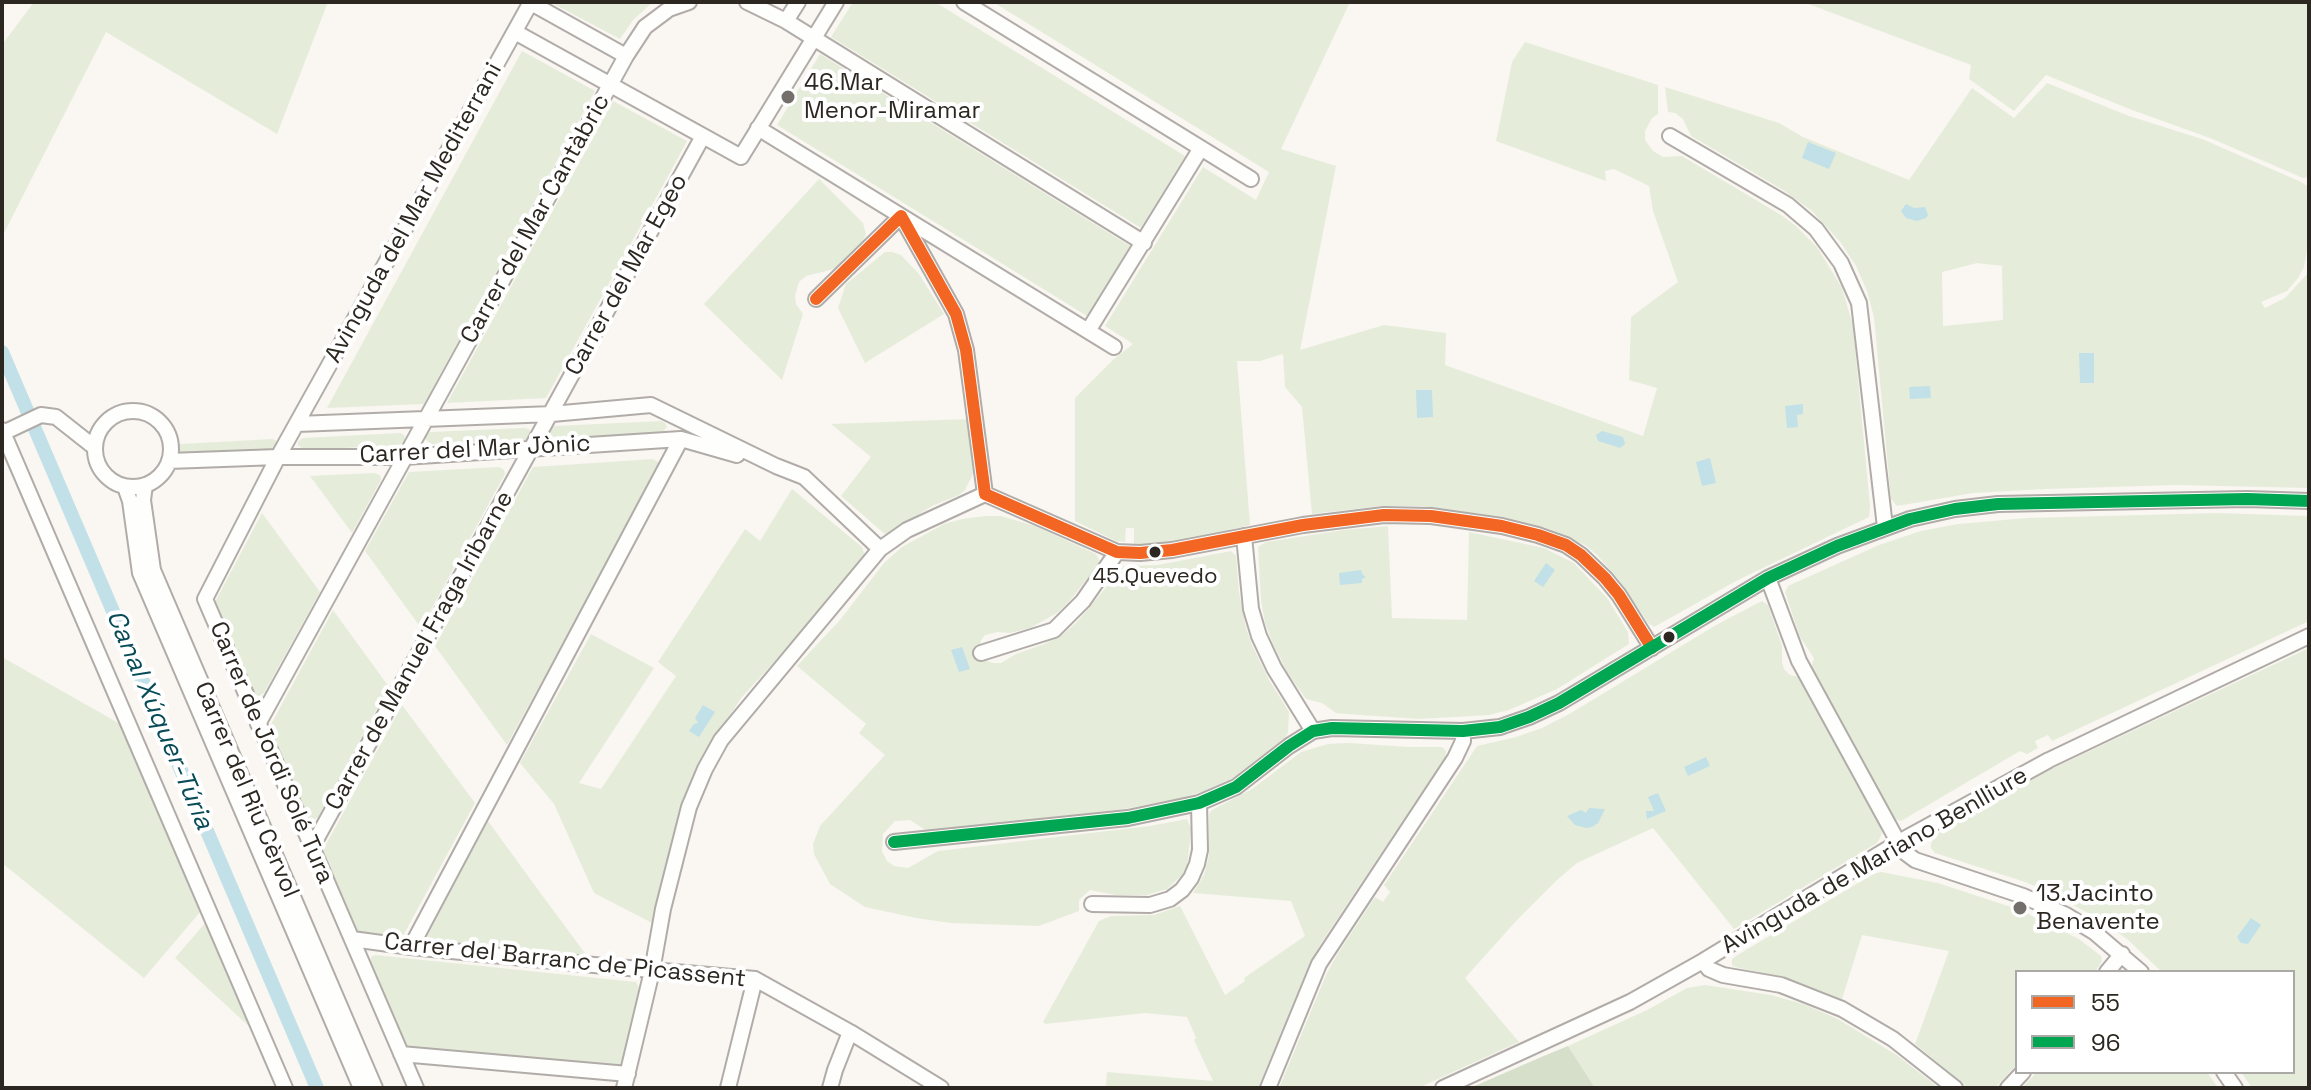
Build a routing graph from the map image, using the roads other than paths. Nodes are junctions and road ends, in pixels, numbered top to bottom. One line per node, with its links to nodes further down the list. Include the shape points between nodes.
1 (689, 2): 10 (street, Carrer del Mar Cantàbric, via 645,27)
2 (747, 2): 7 (street)
3 (798, 2): 7 (street)
4 (836, 2): 9 (street)
5 (964, 2): 15 (street)
6 (531, 3): 8 (street, Avinguda del Mar Mediterrani); 10 (street)
7 (786, 21): 9 (street)
8 (515, 32): 11 (street); 24 (street, Avinguda del Mar Mediterrani)
9 (814, 38): 12 (street); 18 (street)
10 (626, 56): 11 (street, Carrer del Mar Cantàbric)
11 (610, 85): 13 (street); 23 (street, Carrer del Mar Cantàbric)
12 (758, 128): 13 (street, via 741,157); 17 (street)
13 (703, 136): 22 (street, Carrer del Mar Egeo)
14 (1670, 136): 37 (street, via 1788,205 1816,229 1841,263 1859,303)
15 (1201, 148): 16 (street); 18 (street)
16 (1251, 179)
17 (901, 216): 19 (street); 20 (street); 35 (street, via 956,314 966,350)
18 (1144, 243): 20 (street)
19 (816, 299)
20 (1088, 331): 21 (street)
21 (1114, 347)
22 (552, 414): 23 (street, Carrer del Mar Jònic); 28 (street, Carrer de Manuel Fraga Iribarne); 32 (street, Carrer del Mar Jònic, via 651,405)
23 (427, 419): 24 (street, Carrer del Mar Jònic); 30 (street, Carrer del Mar Cantàbric)
24 (297, 424): 29 (street, Carrer de Jordi Solé Tura)
25 (6, 430): 27 (street, via 41,415 56,417); 64 (street)
26 (681, 439): 28 (street, Carrer del Mar Jònic); 32 (street, Carrer del Mar Jònic); 54 (street)
27 (94, 447): 31 (street, via 97,434 114,415 140,411 162,424 169,435); 34 (street, via 99,468)
28 (533, 448): 30 (street, Carrer del Mar Jònic); 51 (street, Carrer de Manuel Fraga Iribarne)
29 (278, 457): 30 (street, Carrer del Mar Jònic); 31 (street, Carrer del Mar Jònic); 45 (street, Carrer de Jordi Solé Tura, via 205,599)
30 (404, 457): 45 (street, Carrer del Mar Cantàbric)
31 (169, 461): 33 (street, via 156,480)
32 (776, 466): 39 (street, Carrer del Mar Jònic, via 804,477)
33 (145, 485): 34 (street); 66 (street, Carrer del Riu Cèrvol, via 153,570)
34 (125, 487): 65 (street, Carrer del Riu Cèrvol, via 140,573)
35 (985, 494): 39 (street, via 907,530); 40 (street)
36 (2309, 501): 37 (street, via 1998,504)
37 (1885, 527): 41 (street)
38 (1244, 536): 40 (street, via 1172,550); 43 (street, via 1384,515 1462,520 1538,535 1566,545 1605,578); 46 (street, via 1259,636)
39 (880, 549): 59 (street, via 710,760 689,807)
40 (1117, 552): 44 (street, via 1083,601 1054,630)
41 (1768, 578): 43 (street); 50 (street, via 1799,661)
42 (2309, 636): 50 (street, Avinguda de Mariano Benlliure, via 2049,760)
43 (1652, 648): 47 (street, via 1529,717)
44 (981, 653)
45 (258, 724): 51 (street, Carrer de Jordi Solé Tura)
46 (1313, 731): 47 (street); 48 (street, via 1236,787)
47 (1463, 731): 71 (street, via 1455,758 1319,964)
48 (1199, 803): 49 (street, via 1128,818); 52 (street, via 1200,850 1182,890 1150,905)
49 (894, 842)
50 (1899, 842): 55 (street, via 1915,860 2066,915); 56 (street, Avinguda de Mariano Benlliure)
51 (312, 847): 53 (street, Carrer de Jordi Solé Tura)
52 (1092, 904)
53 (352, 939): 54 (street, Carrer del Barranc de Picassent); 62 (street, Carrer de Jordi Solé Tura)
54 (411, 947): 59 (street, Carrer del Barranc de Picassent)
55 (2122, 954): 57 (street); 58 (street)
56 (1703, 961): 72 (street, Avinguda de Mariano Benlliure, via 1630,1002); 73 (street, via 1723,975 1781,985 1842,1009 1893,1039)
57 (2109, 970)
58 (2139, 970)
59 (652, 971): 60 (street, Carrer del Barranc de Picassent); 63 (street)
60 (755, 979): 61 (street, Carrer del Barranc de Picassent); 68 (street)
61 (850, 1032): 69 (street); 70 (street, Carrer del Barranc de Picassent)
62 (401, 1054): 63 (street); 67 (street, Carrer de Jordi Solé Tura)
63 (626, 1081)
64 (285, 1088)
65 (361, 1088)
66 (375, 1088)
67 (416, 1088)
68 (728, 1088)
69 (830, 1088)
70 (941, 1088)
71 (1268, 1088)
72 (1443, 1088)
73 (1955, 1088)

